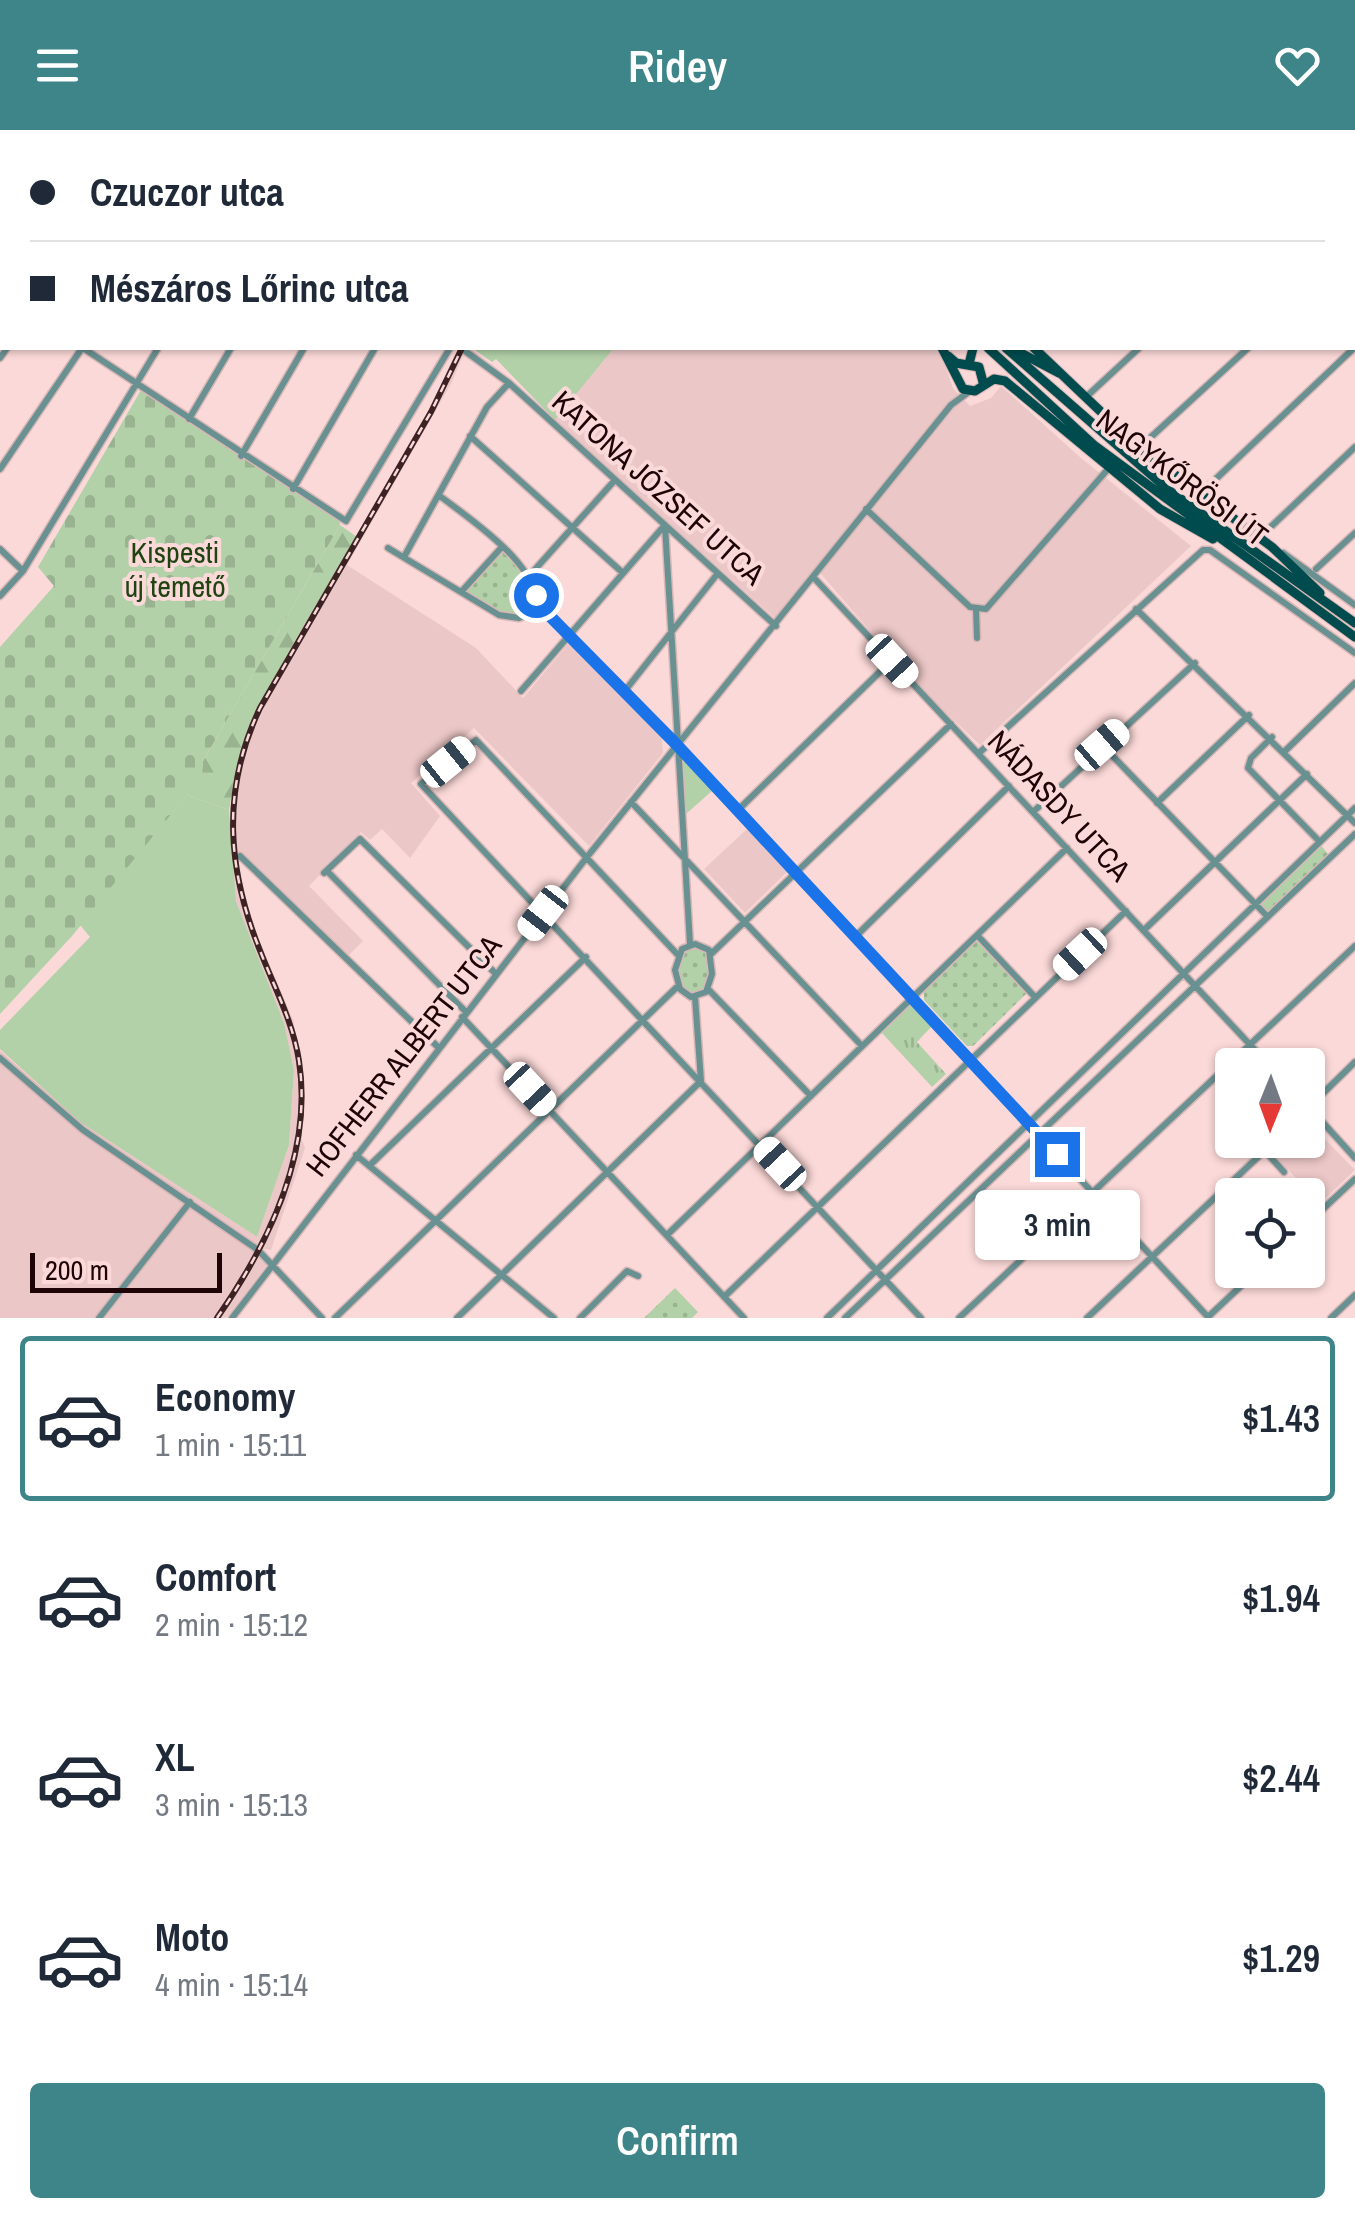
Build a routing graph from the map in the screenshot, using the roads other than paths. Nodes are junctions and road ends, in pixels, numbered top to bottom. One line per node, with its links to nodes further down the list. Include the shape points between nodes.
1 (81, 350): 34 (street)
2 (85, 350): 23 (street)
3 (157, 350): 23 (street)
4 (230, 350): 28 (street)
5 (303, 350): 32 (street)
6 (374, 350): 36 (street)
7 (449, 350): 36 (street, via 346,521)
8 (464, 350): 24 (street, KATONA JÓZSEF UTCA)
9 (943, 350): 21 (main road)
10 (944, 350): 19 (main road)
11 (973, 350): 19 (main road)
12 (990, 350): 44 (main road, NAGYKŐRÖSI ÚT, via 1095,446)
13 (1010, 350): 62 (main road, NAGYKŐRÖSI ÚT, via 1171,492)
14 (1012, 350): 20 (main road)
15 (1042, 350): 20 (main road, NAGYKŐRÖSI ÚT)
16 (1137, 350): 26 (street)
17 (1246, 350): 31 (street)
18 (1352, 350): 37 (street)
19 (968, 364): 21 (main road); 22 (main road, via 982,370)
20 (1066, 377): 26 (main road, NAGYKŐRÖSI ÚT)
21 (958, 382): 25 (main road); 27 (street, HOFHERR ALBERT UTCA)
22 (984, 382): 25 (main road); 33 (main road, via 1005,382)
23 (136, 383): 28 (street); 51 (street)
24 (509, 384): 29 (street); 35 (street, KATONA JÓZSEF UTCA)
25 (970, 391): 27 (street, HOFHERR ALBERT UTCA)
26 (1086, 397): 31 (main road, NAGYKŐRÖSI ÚT)
27 (952, 404): 39 (street, HOFHERR ALBERT UTCA)
28 (189, 419): 32 (street)
29 (470, 436): 38 (street); 41 (street)
30 (1355, 447): 43 (street)
31 (1140, 448): 37 (main road, NAGYKŐRÖSI ÚT)
32 (241, 456): 36 (street)
33 (1108, 469): 44 (main road, via 1186,527); 60 (street, via 992,606)
34 (0, 470)
35 (615, 480): 40 (street, KATONA JÓZSEF UTCA); 41 (street)
36 (293, 489)
37 (1199, 494): 43 (main road, NAGYKŐRÖSI ÚT)
38 (440, 496): 46 (street); 49 (street)
39 (866, 509): 55 (street, HOFHERR ALBERT UTCA); 60 (street)
40 (665, 524): 52 (street); 53 (street, KATONA JÓZSEF UTCA); 66 (street)
41 (573, 526): 52 (street); 54 (street)
42 (1355, 533): 50 (street)
43 (1259, 538): 47 (main road, NAGYKŐRÖSI ÚT)
44 (1225, 543): 68 (main road, NAGYKŐRÖSI ÚT)
45 (388, 548): 49 (street)
46 (502, 548): 54 (street); 56 (street)
47 (1272, 548): 59 (street, NAGYKŐRÖSI ÚT); 62 (main road)
48 (0, 549): 51 (street)
49 (404, 557): 56 (street)
50 (1316, 569)
51 (23, 570): 57 (street)
52 (623, 573): 65 (street)
53 (718, 573): 64 (street, KATONA JÓZSEF UTCA); 66 (street)
54 (530, 574): 58 (street)
55 (815, 579): 64 (street, HOFHERR ALBERT UTCA); 70 (street, NÁDASDY UTCA)
56 (462, 591): 58 (street, via 509,618 528,615)
57 (0, 596)
58 (536, 602): 65 (street)
59 (1355, 605)
60 (976, 609): 67 (street)
61 (1136, 609): 69 (street, NAGYKŐRÖSI ÚT, via 1203,551); 71 (street); 81 (street)
62 (1338, 610): 63 (main road, NAGYKŐRÖSI ÚT)
63 (1355, 623)
64 (776, 626): 78 (street, HOFHERR ALBERT UTCA)
65 (572, 634): 73 (street); 74 (street)
66 (671, 634): 74 (street); 78 (street)
67 (977, 638)
68 (1355, 638)
69 (1355, 653)
70 (892, 661): 76 (street, NÁDASDY UTCA); 88 (street)
71 (1195, 663): 75 (street); 79 (street)
72 (1355, 683): 80 (street)
73 (521, 690)
74 (624, 692): 78 (street)
75 (1249, 715): 77 (street); 86 (street)
76 (950, 724): 81 (street, NÁDASDY UTCA); 99 (street)
77 (1272, 737): 80 (street); 84 (street, via 1248,768)
78 (677, 745): 85 (street, HOFHERR ALBERT UTCA); 88 (street); 97 (street)
79 (1102, 745): 86 (street); 89 (street)
80 (1285, 751): 82 (street)
81 (979, 754): 83 (street, NÁDASDY UTCA)
82 (1307, 774): 84 (street); 90 (street)
83 (1009, 786): 89 (street, NÁDASDY UTCA); 107 (street)
84 (1278, 799): 93 (street); 98 (street)
85 (631, 802): 96 (street, HOFHERR ALBERT UTCA); 97 (street)
86 (1157, 803): 98 (street)
87 (1355, 808): 90 (street)
88 (738, 810): 99 (street)
89 (1033, 812): 94 (street, NÁDASDY UTCA)
90 (1348, 815): 91 (street); 93 (street)
91 (1355, 823)
92 (1355, 834): 103 (street)
93 (1318, 841): 100 (street)
94 (1067, 848): 101 (street, NÁDASDY UTCA); 106 (street)
95 (240, 856): 125 (street)
96 (587, 857): 102 (street, HOFHERR ALBERT UTCA); 102 (street, via 476,740 421,784); 111 (street)
97 (685, 859): 104 (street); 108 (street)
98 (1214, 861): 100 (street); 105 (street)
99 (797, 873): 104 (street); 107 (street)
100 (1255, 902): 103 (street); 113 (street)
101 (1126, 911): 105 (street, NÁDASDY UTCA); 119 (street)
102 (543, 913): 112 (street); 114 (street, HOFHERR ALBERT UTCA)
103 (1266, 915): 115 (street)
104 (746, 922): 110 (street); 123 (street)
105 (1144, 930): 113 (street, NÁDASDY UTCA)
106 (977, 935): 118 (street); 119 (street)
107 (855, 938): 118 (street)
108 (690, 944): 110 (street, via 704,945); 111 (street)
109 (1355, 946): 124 (street)
110 (710, 954): 117 (street)
111 (678, 955): 116 (street)
112 (586, 957): 122 (street); 126 (street)
113 (1184, 972): 115 (street, NÁDASDY UTCA); 134 (street)
114 (496, 974): 121 (street, HOFHERR ALBERT UTCA); 121 (street, via 360,839 325,872)
115 (1194, 985): 124 (street, NÁDASDY UTCA); 136 (street)
116 (678, 986): 120 (street); 122 (street)
117 (708, 989): 120 (street); 132 (street)
118 (912, 996): 123 (street); 128 (street)
119 (1034, 996): 128 (street)
120 (695, 997): 130 (street)
121 (464, 1015): 125 (street, HOFHERR ALBERT UTCA); 126 (street)
122 (645, 1020): 130 (street); 133 (street)
123 (862, 1046): 132 (street)
124 (1251, 1046): 146 (street)
125 (438, 1048): 138 (street, HOFHERR ALBERT UTCA)
126 (491, 1048): 133 (street); 142 (street)
127 (0, 1058): 147 (street, via 83,1130)
128 (969, 1058): 134 (street); 148 (street)
129 (1355, 1062): 131 (street)
130 (701, 1081): 137 (street); 144 (street)
131 (1325, 1091)
132 (811, 1096): 137 (street)
133 (549, 1110): 144 (street); 150 (street)
134 (1030, 1122): 136 (street); 154 (street)
135 (1325, 1125): 141 (street)
136 (1039, 1134): 146 (street); 157 (street)
137 (760, 1144): 148 (street); 151 (street)
138 (356, 1155): 142 (street); 153 (street, HOFHERR ALBERT UTCA)
139 (1258, 1158): 152 (street)
140 (1271, 1158): 143 (street)
141 (1355, 1158)
142 (369, 1166): 150 (street)
143 (1284, 1172)
144 (606, 1174): 151 (street); 155 (street)
145 (1355, 1178): 149 (street)
146 (1094, 1193): 152 (street); 172 (street)
147 (190, 1202): 153 (street); 161 (street)
148 (818, 1205): 154 (street); 160 (street)
149 (1325, 1207)
150 (436, 1220): 155 (street); 164 (street)
151 (667, 1235): 160 (street)
152 (1152, 1257): 173 (street); 174 (street)
153 (273, 1263): 162 (street, HOFHERR ALBERT UTCA); 163 (street)
154 (877, 1268): 157 (street); 169 (street)
155 (502, 1274): 165 (street); 166 (street)
156 (638, 1276): 167 (street, via 629,1270)
157 (888, 1281): 170 (street); 171 (street)
158 (1239, 1288): 174 (street)
159 (1355, 1296): 175 (street)
160 (724, 1297): 168 (street)
161 (99, 1318)
162 (232, 1318)
163 (322, 1318)
164 (335, 1318)
165 (457, 1318)
166 (554, 1318)
167 (580, 1318)
168 (744, 1318)
169 (826, 1318)
170 (845, 1318)
171 (921, 1318)
172 (959, 1318)
173 (1087, 1318)
174 (1208, 1318)
175 (1332, 1318)

